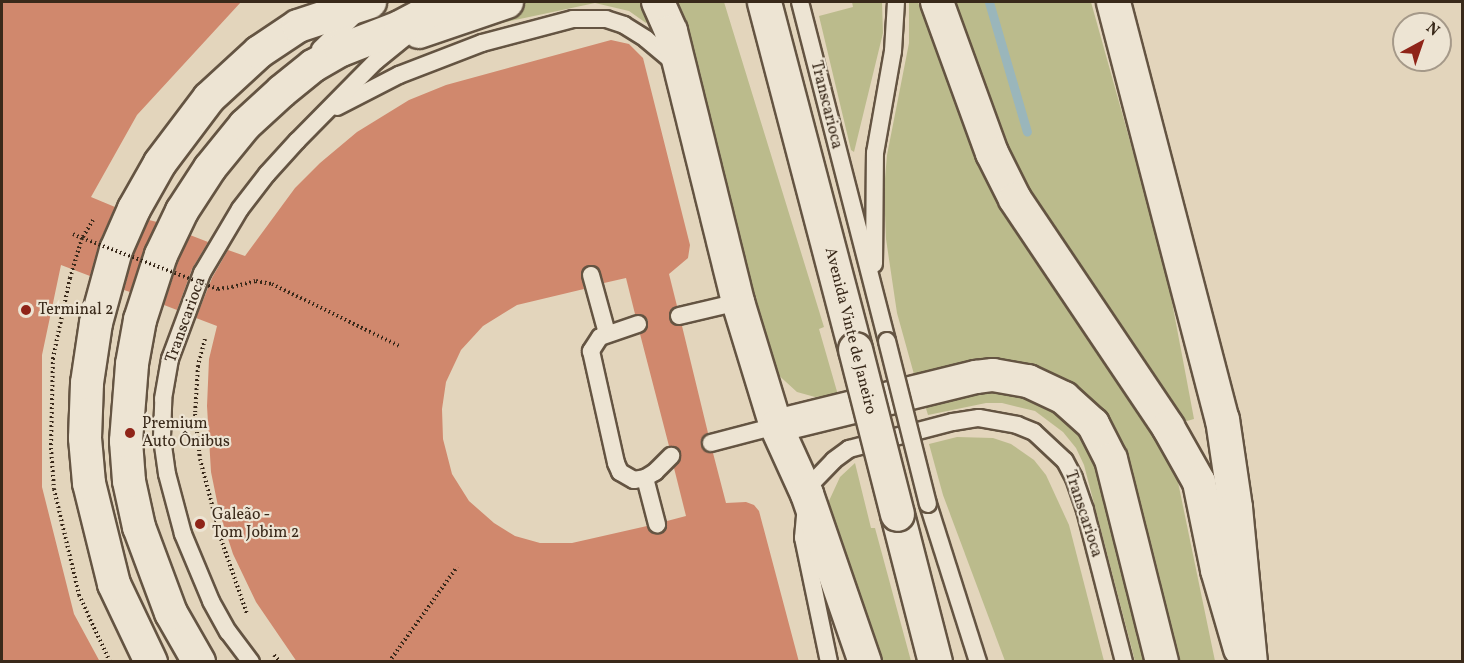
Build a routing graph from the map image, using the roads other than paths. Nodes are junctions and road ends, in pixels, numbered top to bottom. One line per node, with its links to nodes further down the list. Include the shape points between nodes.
1 (368, 2): 28 (street, via 298,26 259,52 209,98 160,164 116,250 96,323 87,383 85,438 89,483 114,584); 29 (lane, via 332,39 244,114 224,138 186,191 149,264 135,312 126,357 122,415 124,474 133,529 147,571 164,615)
2 (447, 2): 12 (street)
3 (507, 2): 11 (street)
4 (658, 2): 13 (street, via 671,31)
5 (754, 2): 14 (street)
6 (764, 2): 14 (street, Avenida Vinte de Janeiro)
7 (800, 2): 18 (lane, Transcarioca)
8 (896, 2): 18 (lane, Transcarioca, via 893,51 875,153 872,212)
9 (937, 2): 38 (street, via 992,153 1015,199 1168,427 1199,482 1217,570)
10 (1113, 2): 39 (street, via 1222,419)
11 (407, 36): 12 (street); 15 (lane, Transcarioca)
12 (359, 44): 30 (street, via 313,66 282,90 245,125 210,168 160,255 140,320 128,405 129,481 139,527 167,603)
13 (679, 67): 15 (lane, via 624,25 606,19 573,19 471,47 399,75); 17 (street)
14 (782, 67): 34 (street, Avenida Vinte de Janeiro, bridge)
15 (326, 112): 31 (lane, Transcarioca, via 267,174 220,239 184,316 170,359 163,399 162,437 167,474 183,534 211,601)
16 (591, 275): 21 (lane)
17 (738, 302): 19 (lane); 22 (street)
18 (878, 313): 35 (lane, Transcarioca, bridge, via 928,504)
19 (679, 316)
20 (638, 324): 21 (lane)
21 (607, 333): 25 (lane, via 594,343 591,351 616,464 626,477)
22 (776, 426): 23 (lane); 26 (street); 37 (street, via 976,377 1011,377 1056,393 1093,424 1112,459)
23 (711, 443)
24 (671, 456): 25 (lane)
25 (645, 478): 27 (lane)
26 (807, 494): 32 (lane, via 803,538); 33 (street); 36 (lane, Transcarioca, via 819,475 849,449 980,418 1034,432 1065,461 1074,478)
27 (657, 524)
28 (151, 662)
29 (191, 662)
30 (199, 662)
31 (251, 662)
32 (829, 662)
33 (865, 662)
34 (935, 662)
35 (978, 662)
36 (1124, 662)
37 (1162, 662)
38 (1244, 662)
39 (1250, 662)

